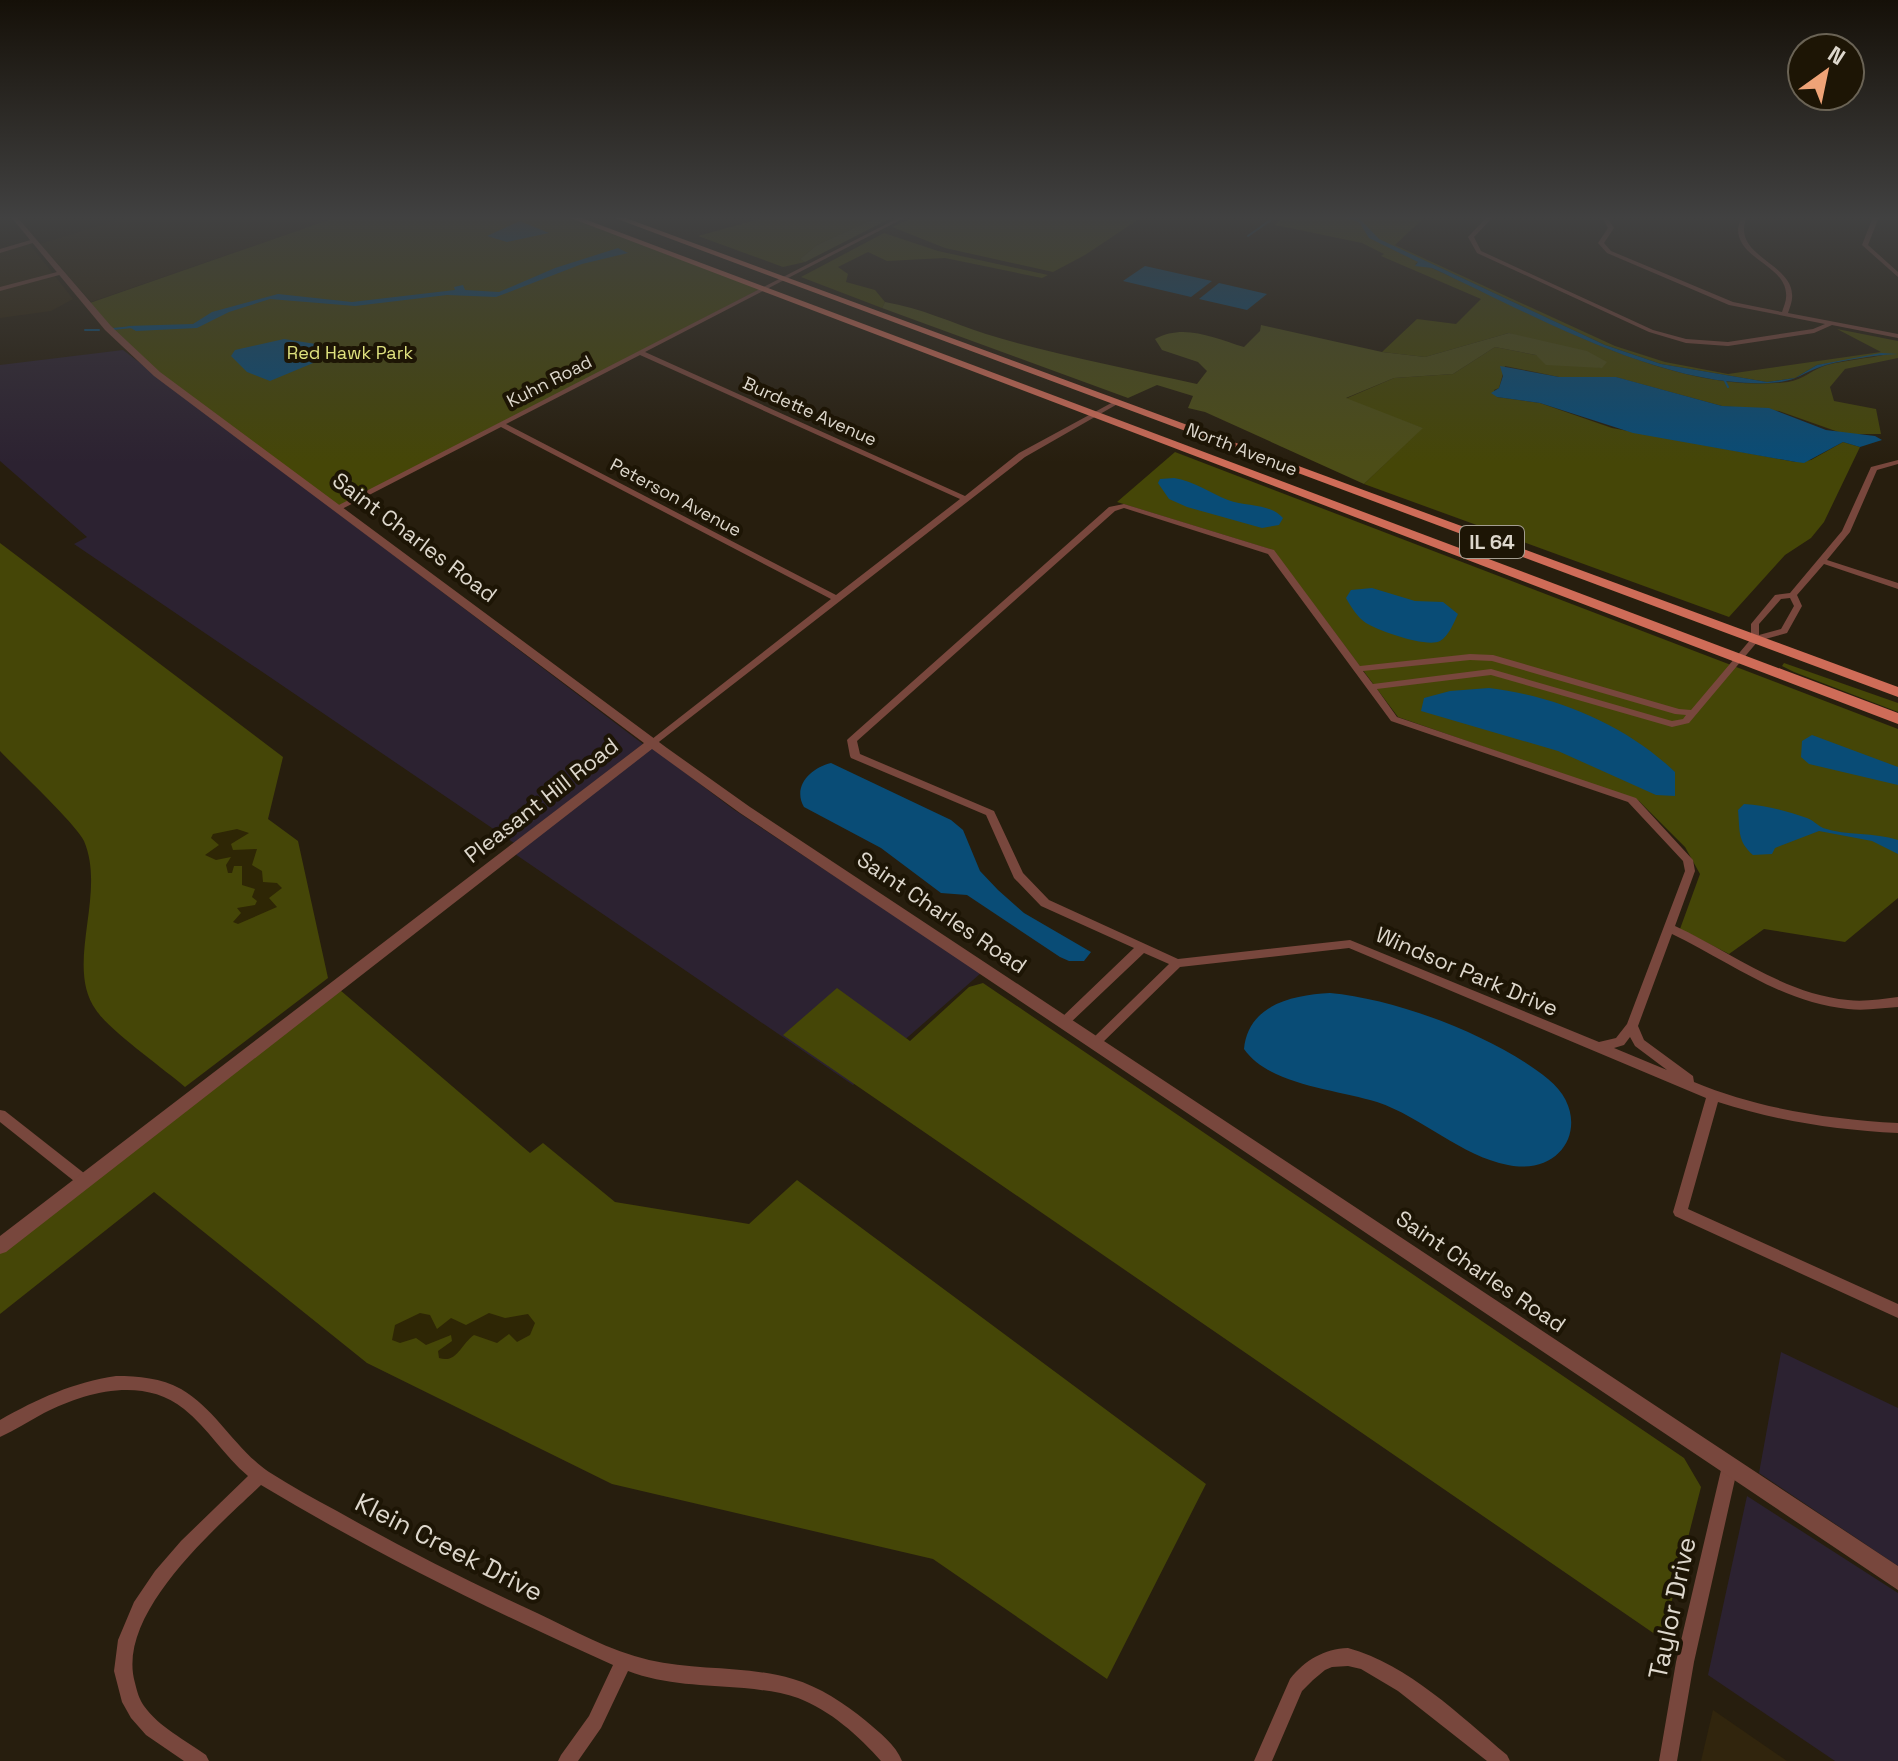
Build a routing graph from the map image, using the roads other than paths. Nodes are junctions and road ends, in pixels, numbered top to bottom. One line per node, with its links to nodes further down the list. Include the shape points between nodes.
1 (85, 299): 17 (street, Saint Charles Road, via 139,359)
2 (743, 299): 11 (street, Kuhn Road)
3 (794, 299): 13 (main road, North Avenue / IL 64)
4 (837, 299): 12 (main road, North Avenue / IL 64)
5 (1583, 299): 9 (street, via 1667,337 1728,344)
6 (1718, 299): 8 (street)
7 (1788, 299): 8 (street)
8 (1784, 315): 9 (street)
9 (1830, 324): 10 (street)
10 (1898, 336)
11 (640, 352): 14 (street, Kuhn Road); 16 (street, Burdette Avenue)
12 (1117, 402): 13 (street, Pleasant Hill Road); 22 (main road, North Avenue / IL 64)
13 (1093, 413): 16 (street, Pleasant Hill Road, via 1022,455); 23 (main road, North Avenue / IL 64)
14 (501, 424): 17 (street, Kuhn Road); 21 (street, Peterson Avenue)
15 (1898, 462): 18 (street, via 1872,472 1846,532)
16 (966, 499): 21 (street, Pleasant Hill Road)
17 (337, 508): 31 (street, Saint Charles Road)
18 (1823, 561): 19 (street); 20 (street)
19 (1898, 586)
20 (1793, 595): 22 (street, via 1778,597 1755,624); 22 (street, via 1798,606 1784,631)
21 (837, 599): 31 (street, Pleasant Hill Road)
22 (1755, 639): 23 (street); 27 (main road, North Avenue / IL 64)
23 (1740, 659): 29 (street); 30 (main road, North Avenue / IL 64)
24 (1356, 669): 25 (street, Windsor Park Drive); 26 (street, via 1493,658); 33 (street, Windsor Park Drive, via 1271,552 1124,506 1112,509 852,740 855,756 990,813 1018,875 1045,903)
25 (1370, 687): 28 (street, via 1491,672); 32 (street, Windsor Park Drive, via 1394,719 1632,800 1688,860 1690,871)
26 (1602, 688): 28 (street); 29 (street)
27 (1898, 692)
28 (1596, 703): 29 (street, via 1672,724)
29 (1694, 713)
30 (1898, 719)
31 (652, 743): 36 (street, Saint Charles Road); 43 (street, Pleasant Hill Road)
32 (1669, 928): 35 (street, via 1808,996 1848,1005); 37 (street, Windsor Park Drive)
33 (1142, 948): 34 (street, Windsor Park Drive); 36 (street)
34 (1177, 963): 38 (street); 39 (street, Windsor Park Drive, via 1350,944)
35 (1898, 1002)
36 (1064, 1022): 38 (street, Saint Charles Road)
37 (1632, 1026): 39 (street, via 1620,1042); 40 (street, via 1639,1043)
38 (1095, 1043): 47 (street, Saint Charles Road)
39 (1600, 1047): 40 (street, Windsor Park Drive)
40 (1713, 1095): 42 (street, via 1815,1123); 45 (street, via 1680,1212)
41 (0, 1115): 43 (street)
42 (1898, 1128)
43 (84, 1181): 44 (street, Pleasant Hill Road)
44 (0, 1246)
45 (1898, 1311)
46 (0, 1429): 48 (street, Klein Creek Drive, via 84,1387 126,1382 161,1388 206,1422)
47 (1730, 1466): 49 (street, Saint Charles Road); 56 (street, Taylor Drive)
48 (260, 1475): 50 (street, Klein Creek Drive, via 421,1564); 51 (street, via 167,1568 128,1634 123,1667 130,1701 152,1729)
49 (1898, 1579)
50 (624, 1661): 52 (street, via 595,1722); 53 (street, Klein Creek Drive, via 676,1674 803,1691 858,1727)
51 (200, 1761)
52 (567, 1761)
53 (893, 1761)
54 (1263, 1761): 55 (street, via 1304,1674 1314,1665 1349,1657 1393,1677)
55 (1501, 1761)
56 (1668, 1761)

